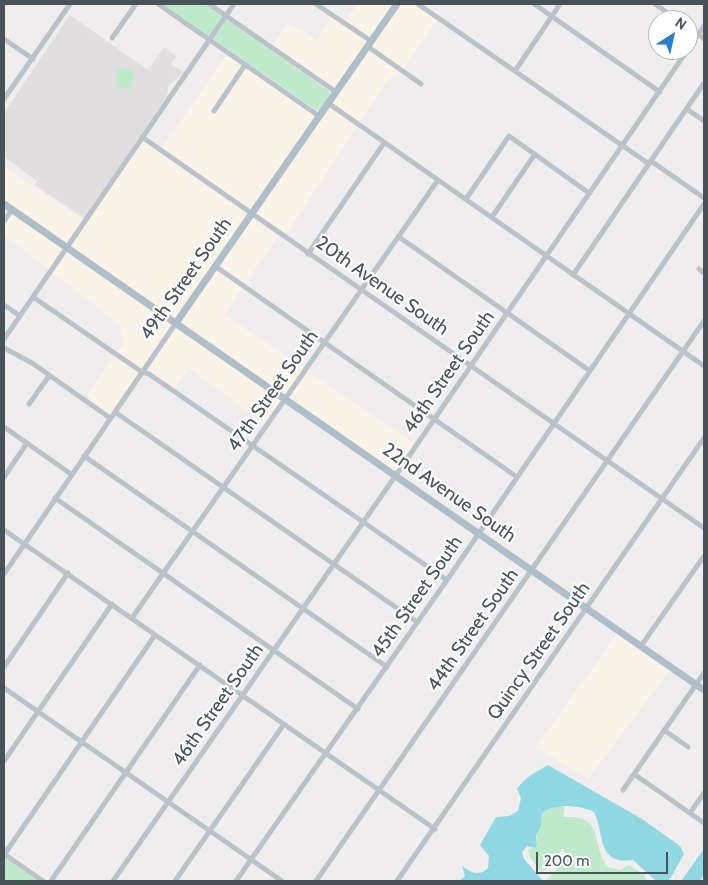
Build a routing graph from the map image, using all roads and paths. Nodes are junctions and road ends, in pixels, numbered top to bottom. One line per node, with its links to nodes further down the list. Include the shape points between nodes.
1 (70, 4): 20 (street)
2 (136, 4): 15 (street)
3 (158, 4): 18 (street)
4 (209, 4): 11 (street)
5 (234, 4): 11 (street)
6 (316, 4): 19 (street)
7 (397, 4): 19 (main road, 49th Street South)
8 (418, 4): 22 (street)
9 (534, 4): 12 (street)
10 (560, 4): 12 (street)
11 (226, 16): 18 (street); 25 (street)
12 (552, 17): 22 (street); 26 (street)
13 (704, 26): 14 (street, 46th Street South)
14 (699, 34): 16 (street); 26 (street, 46th Street South)
15 (112, 38)
16 (704, 38)
17 (4, 39): 20 (street)
18 (210, 40): 21 (street); 33 (street)
19 (369, 44): 24 (street); 25 (main road, 49th Street South)
20 (32, 59): 27 (street)
21 (245, 65): 30 (street); 31 (street)
22 (515, 71): 35 (street)
23 (704, 83): 29 (street)
24 (421, 84)
25 (336, 92): 28 (main road, 49th Street South)
26 (660, 92): 35 (street, 46th Street South)
27 (4, 99)
28 (328, 104): 31 (main road, 49th Street South); 34 (street)
29 (686, 109): 32 (street); 37 (street)
30 (214, 111)
31 (319, 116): 45 (main road, 49th Street South)
32 (704, 121)
33 (142, 137): 45 (street, 20th Avenue South); 49 (street)
34 (384, 143): 38 (street); 50 (street)
35 (622, 145): 37 (street); 39 (street, 46th Street South)
36 (535, 154): 39 (street); 41 (street, via 508,136); 46 (street)
37 (650, 163): 40 (street); 55 (street)
38 (438, 180): 41 (street); 48 (street, 47th Street South)
39 (590, 193): 51 (street, 46th Street South)
40 (704, 198)
41 (466, 199): 46 (street)
42 (4, 204): 44 (main road, 22nd Avenue South)
43 (704, 204): 60 (street, 45th Street South)
44 (12, 210): 47 (street); 49 (main road, 22nd Avenue South)
45 (251, 214): 50 (street, 20th Avenue South); 52 (main road, 49th Street South)
46 (492, 217): 51 (street)
47 (4, 221)
48 (399, 237): 56 (street, 47th Street South); 59 (street)
49 (67, 248): 57 (street); 63 (main road, 22nd Avenue South)
50 (308, 254): 56 (street, 20th Avenue South)
51 (546, 256): 55 (street); 59 (street, 46th Street South)
52 (215, 266): 63 (main road, 49th Street South); 65 (street)
53 (699, 269): 54 (street)
54 (704, 272)
55 (573, 275): 60 (street)
56 (362, 291): 65 (street, 47th Street South); 68 (street, 20th Avenue South)
57 (33, 297): 61 (street); 71 (street)
58 (4, 305): 61 (street)
59 (508, 312): 68 (street, 46th Street South); 70 (street)
60 (630, 315): 67 (street); 70 (street, 45th Street South)
61 (20, 316): 64 (street)
62 (704, 321): 67 (street, 44th Street South)
63 (176, 322): 71 (street, 49th Street South); 73 (main road, 22nd Avenue South)
64 (4, 338)
65 (324, 342): 73 (street, 47th Street South); 77 (street)
66 (4, 348): 72 (street)
67 (684, 352): 69 (street); 84 (street, 44th Street South)
68 (471, 366): 77 (street, 46th Street South); 78 (street, 20th Avenue South)
69 (704, 366)
70 (590, 371): 78 (street, 45th Street South)
71 (142, 372): 75 (street, 49th Street South); 82 (street)
72 (49, 376): 74 (street); 76 (street)
73 (286, 399): 82 (street, 47th Street South); 86 (main road, 22nd Avenue South)
74 (29, 404)
75 (115, 412): 76 (street, 49th Street South); 89 (street)
76 (110, 418): 83 (street, 49th Street South)
77 (434, 419): 86 (street, 46th Street South); 88 (street)
78 (554, 424): 84 (street, 20th Avenue South); 88 (street, 45th Street South)
79 (4, 427): 81 (street)
80 (704, 438): 91 (street, Quincy Street South)
81 (27, 443): 85 (street); 87 (street)
82 (253, 446): 89 (street, 47th Street South); 92 (street)
83 (84, 456): 85 (street, 49th Street South); 95 (street)
84 (608, 461): 91 (street, 20th Avenue South); 100 (street, 44th Street South)
85 (71, 474): 90 (street, 49th Street South)
86 (396, 476): 92 (street, 46th Street South); 96 (main road, 22nd Avenue South)
87 (4, 477)
88 (517, 478): 96 (street, 45th Street South)
89 (224, 488): 95 (street, 47th Street South); 99 (street)
90 (55, 498): 97 (street, 49th Street South); 103 (street)
91 (663, 499): 93 (street, 20th Avenue South); 107 (street, Quincy Street South)
92 (363, 522): 99 (street, 46th Street South); 104 (street)
93 (704, 528)
94 (4, 530): 97 (street)
95 (194, 532): 103 (street, 47th Street South); 106 (street)
96 (479, 533): 100 (main road, 22nd Avenue South); 104 (street, 45th Street South)
97 (24, 544): 101 (street); 102 (street, 49th Street South)
98 (704, 556): 111 (street)
99 (334, 564): 106 (street, 46th Street South); 109 (street)
100 (532, 570): 107 (main road, 22nd Avenue South); 132 (street, 44th Street South)
101 (68, 573): 105 (street); 114 (street)
102 (4, 574)
103 (164, 574): 108 (street, 47th Street South); 112 (street)
104 (447, 580): 109 (street, 45th Street South)
105 (112, 604): 108 (street); 122 (street)
106 (303, 608): 112 (street, 46th Street South); 115 (street)
107 (587, 608): 111 (main road, 22nd Avenue South); 137 (street, Quincy Street South)
108 (132, 618): 110 (street)
109 (417, 622): 115 (street, 45th Street South)
110 (155, 635): 113 (street); 125 (street)
111 (641, 646): 117 (main road, 22nd Avenue South)
112 (274, 650): 120 (street, 46th Street South); 121 (street)
113 (200, 665): 120 (street); 129 (street)
114 (4, 667)
115 (387, 667): 121 (street, 45th Street South)
116 (704, 673): 117 (street)
117 (696, 684): 119 (main road, 22nd Avenue South); 124 (street)
118 (4, 688): 122 (street)
119 (704, 690)
120 (243, 695): 123 (street); 134 (street, 46th Street South)
121 (358, 709): 127 (street, 45th Street South)
122 (38, 712): 125 (street); 128 (street)
123 (284, 724): 127 (street); 138 (street)
124 (664, 730): 126 (street); 130 (street)
125 (82, 742): 129 (street); 139 (street)
126 (688, 747)
127 (327, 754): 132 (street); 140 (street, 45th Street South)
128 (4, 761)
129 (126, 772): 134 (street); 142 (street)
130 (634, 774): 131 (street); 135 (street)
131 (623, 790)
132 (380, 791): 137 (street); 147 (street, 44th Street South)
133 (704, 793): 135 (street)
134 (168, 801): 138 (street); 143 (street, 46th Street South)
135 (690, 813): 136 (street)
136 (704, 823)
137 (435, 829): 148 (street, Quincy Street South)
138 (210, 831): 140 (street); 144 (street)
139 (4, 854): 141 (street)
140 (251, 860): 145 (street, 45th Street South); 146 (street)
141 (43, 881)
142 (51, 881)
143 (113, 881)
144 (175, 881)
145 (236, 881)
146 (282, 881)
147 (316, 881)
148 (397, 881)

